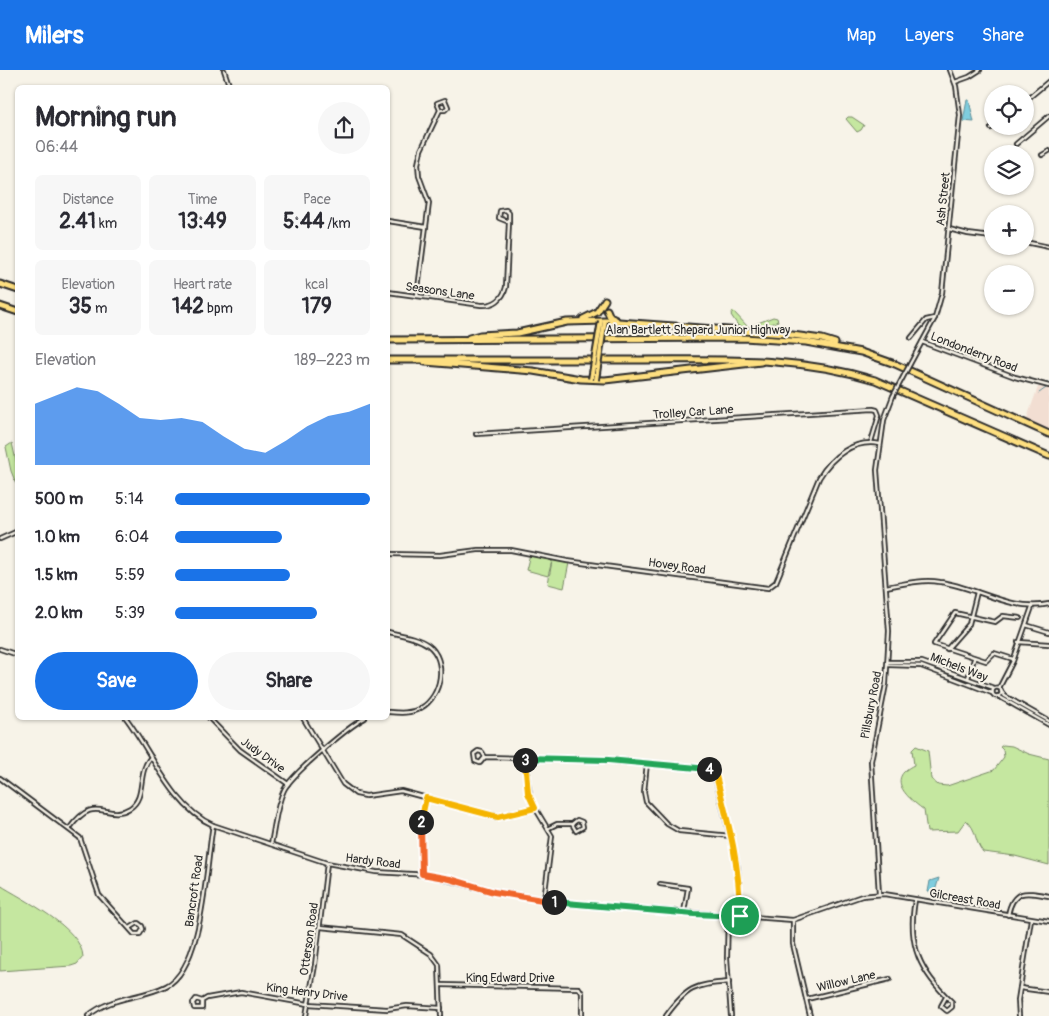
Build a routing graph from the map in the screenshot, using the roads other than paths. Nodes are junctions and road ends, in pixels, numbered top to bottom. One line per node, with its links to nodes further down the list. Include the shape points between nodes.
1 (224, 70): 6 (street)
2 (950, 70): 5 (street, Ash Street)
3 (980, 70): 5 (street)
4 (1049, 81): 7 (street)
5 (955, 82): 16 (street, Ash Street, via 960,115)
6 (229, 85)
7 (1034, 94)
8 (440, 110): 8 (street, via 448,107 444,100 437,104); 15 (street, via 421,150 418,164 429,203)
9 (1049, 116): 10 (street)
10 (1016, 144)
11 (1049, 151): 12 (street)
12 (1042, 155)
13 (390, 221): 15 (street)
14 (509, 222): 14 (street, Seasons Lane, via 499,218 501,210 508,212); 23 (street, Seasons Lane, via 506,287 498,300 484,305)
15 (426, 227): 23 (street)
16 (949, 229): 17 (street); 28 (street, Ash Street, via 942,292)
17 (984, 235)
18 (1034, 244): 19 (street)
19 (1049, 247)
20 (0, 284): 21 (highway)
21 (15, 289)
22 (390, 292): 23 (street, Seasons Lane)
23 (417, 296)
24 (605, 300): 29 (highway, via 592,316)
25 (0, 306): 27 (highway)
26 (607, 310): 31 (highway, via 610,317)
27 (15, 311)
28 (934, 318): 32 (street, via 926,320); 35 (street, Ash Street)
29 (574, 321): 30 (highway); 34 (highway)
30 (603, 321): 31 (highway); 39 (main road, bridge); 41 (main road, bridge)
31 (622, 322): 36 (highway, via 803,336 822,339)
32 (911, 338)
33 (390, 340): 34 (highway, Alan Bartlett Shepard Junior Highway)
34 (463, 340): 36 (highway, Alan Bartlett Shepard Junior Highway, via 768,338)
35 (922, 342): 42 (street, Londonderry Road, via 1015,377); 46 (street, Pillsbury Road, bridge, via 893,396)
36 (847, 349): 44 (highway, Alan Bartlett Shepard Junior Highway, via 895,364)
37 (390, 360): 38 (highway)
38 (420, 360): 39 (highway); 41 (highway, via 430,364 525,370)
39 (594, 360): 40 (highway); 41 (main road, bridge)
40 (769, 360): 41 (highway, via 625,379); 47 (highway, via 831,368 875,380)
41 (594, 379)
42 (1049, 386)
43 (476, 434): 45 (street, Trolley Car Lane, via 874,409 879,415)
44 (1049, 434)
45 (871, 442): 46 (street); 50 (street, Hovey Road, via 853,445 822,473 776,582 768,588 567,561 511,550 472,550 440,555)
46 (880, 444): 51 (street, Pillsbury Road, via 878,484)
47 (1049, 457)
48 (15, 532): 49 (street)
49 (0, 539)
50 (390, 554)
51 (886, 587): 52 (street, via 930,581); 67 (street, Pillsbury Road)
52 (977, 592): 54 (street); 55 (street)
53 (1049, 604): 54 (street)
54 (1033, 606): 57 (street)
55 (971, 616): 56 (street, via 995,622 1003,616); 63 (street, via 969,624); 63 (street, via 955,613 934,644)
56 (1020, 618)
57 (1026, 625): 58 (street); 60 (street)
58 (1049, 632)
59 (390, 633): 73 (street, via 426,644 437,656 440,673 434,695 422,708 408,713)
60 (1018, 642): 61 (street); 66 (street)
61 (1049, 644)
62 (0, 649): 64 (street)
63 (947, 649): 65 (street)
64 (15, 654)
65 (974, 659): 66 (street, via 986,662 994,653); 68 (street)
66 (1013, 659): 70 (street)
67 (888, 664): 69 (street, Michels Way, via 922,662); 71 (street, Michels Way, via 921,666); 98 (street, Pillsbury Road, via 871,761)
68 (968, 678)
69 (994, 688): 70 (street, Michels Way); 71 (street)
70 (1000, 690): 72 (street); 78 (street, Michels Way)
71 (992, 693): 72 (street, Michels Way)
72 (998, 696): 79 (street, Michels Way)
73 (390, 712)
74 (127, 720): 81 (street, Hardy Road)
75 (211, 720): 86 (street, Judy Drive, via 240,750)
76 (304, 720): 80 (street)
77 (363, 720): 80 (street)
78 (1049, 721)
79 (1049, 725)
80 (324, 751): 86 (street); 87 (street, via 342,784 356,794 366,796 401,791)
81 (151, 757): 90 (street, Hardy Road, via 191,810); 92 (street, via 142,770 140,792 134,804 122,812 88,810)
82 (485, 757): 82 (street, via 478,751 473,758 480,762); 83 (street)
83 (524, 758): 84 (street); 88 (street, via 528,793)
84 (648, 763): 93 (street, via 712,771); 93 (street, via 644,792 646,802 669,826 682,831)
85 (0, 778): 92 (street)
86 (288, 784): 94 (street, via 280,800)
87 (426, 798): 88 (street, via 498,817); 96 (street, via 421,820)
88 (535, 808): 91 (street)
89 (572, 824): 89 (street, via 576,831 583,826 579,820); 91 (street, via 557,824)
90 (213, 825): 94 (street, Hardy Road); 121 (street, Bancroft Road, via 198,931 180,973 167,985 112,1001)
91 (549, 828): 101 (street, via 552,839)
92 (69, 829): 110 (street, via 83,843 99,895)
93 (731, 836): 105 (street, via 740,880)
94 (271, 844): 95 (street, Hardy Road)
95 (327, 863): 96 (street, Hardy Road, via 376,872); 109 (street, Otterson Road)
96 (422, 874): 101 (street, Hardy Road, via 494,892)
97 (660, 884): 102 (street, via 688,888)
98 (879, 894): 100 (street, Gilcreast Road); 107 (street, via 862,896)
99 (1049, 896): 104 (street, via 1028,892 1018,895 1011,903)
100 (915, 899): 104 (street, Gilcreast Road); 116 (street, via 913,934 918,956 930,980)
101 (544, 900): 102 (street, Hardy Road)
102 (684, 913): 103 (street, Hardy Road)
103 (728, 915): 105 (street, Hardy Road); 112 (street)
104 (1008, 915): 106 (street, Gilcreast Road)
105 (740, 916): 107 (street, Hardy Road)
106 (1031, 919): 108 (street, Gilcreast Road); 114 (street)
107 (793, 920): 117 (street, via 793,944)
108 (1049, 921)
109 (320, 926): 113 (street, via 407,937 435,958); 119 (street, Otterson Road)
110 (130, 928): 110 (street, via 136,934 143,930 138,923)
111 (890, 979): 117 (street, Willow Lane)
112 (729, 982): 125 (street, via 690,988); 126 (street)
113 (441, 985): 120 (street); 124 (street, King Edward Drive, via 579,988)
114 (1020, 988): 115 (street); 128 (street)
115 (1049, 992)
116 (946, 997): 116 (street, via 941,1004 947,1010 952,1004)
117 (807, 999): 127 (street)
118 (202, 1001): 118 (street, King Henry Drive, via 194,1001 194,1008 202,1008); 119 (street, King Henry Drive, via 244,992)
119 (308, 1004): 120 (street, King Henry Drive, via 387,1009 407,1006); 122 (street, Otterson Road)
120 (441, 1008): 123 (street)
121 (88, 1016)
122 (306, 1016)
123 (441, 1016)
124 (582, 1016)
125 (666, 1016)
126 (732, 1016)
127 (810, 1016)
128 (1020, 1016)

